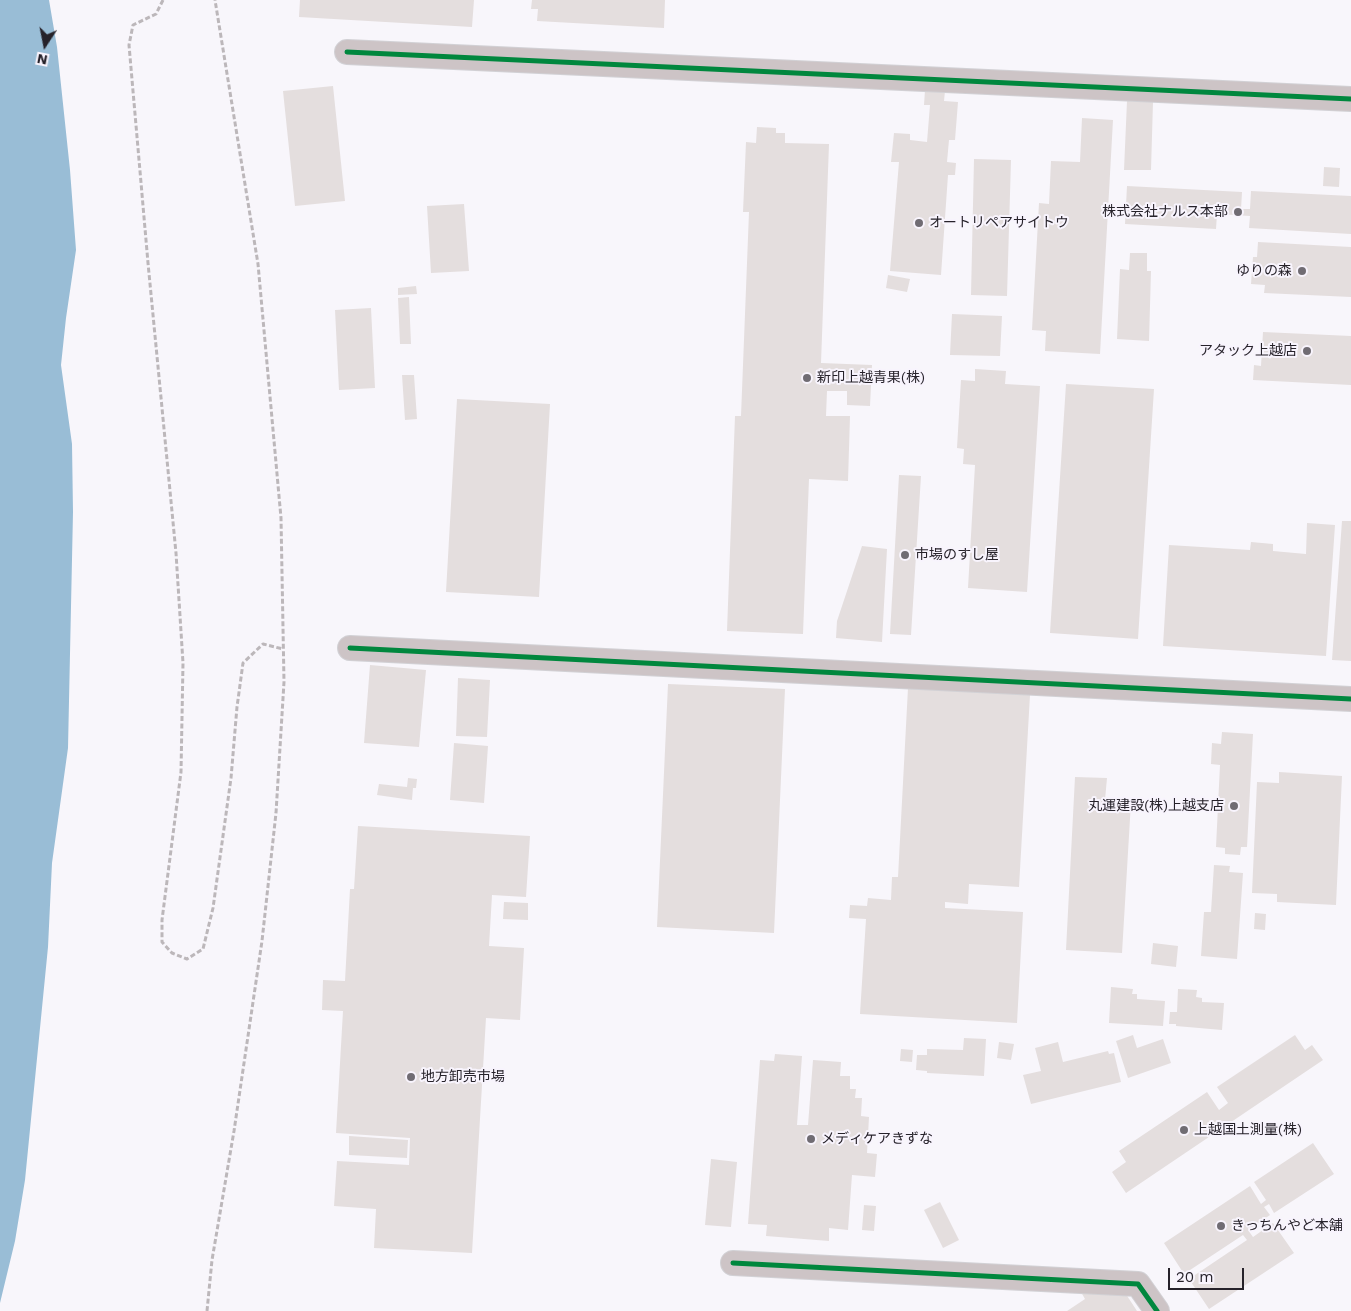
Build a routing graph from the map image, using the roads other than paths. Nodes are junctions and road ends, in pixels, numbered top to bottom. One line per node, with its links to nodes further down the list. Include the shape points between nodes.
1 (347, 52): 2 (street)
2 (1351, 99)
3 (350, 648): 4 (street)
4 (1351, 699)
5 (733, 1263): 6 (street, via 1138,1284)
6 (1157, 1311)

